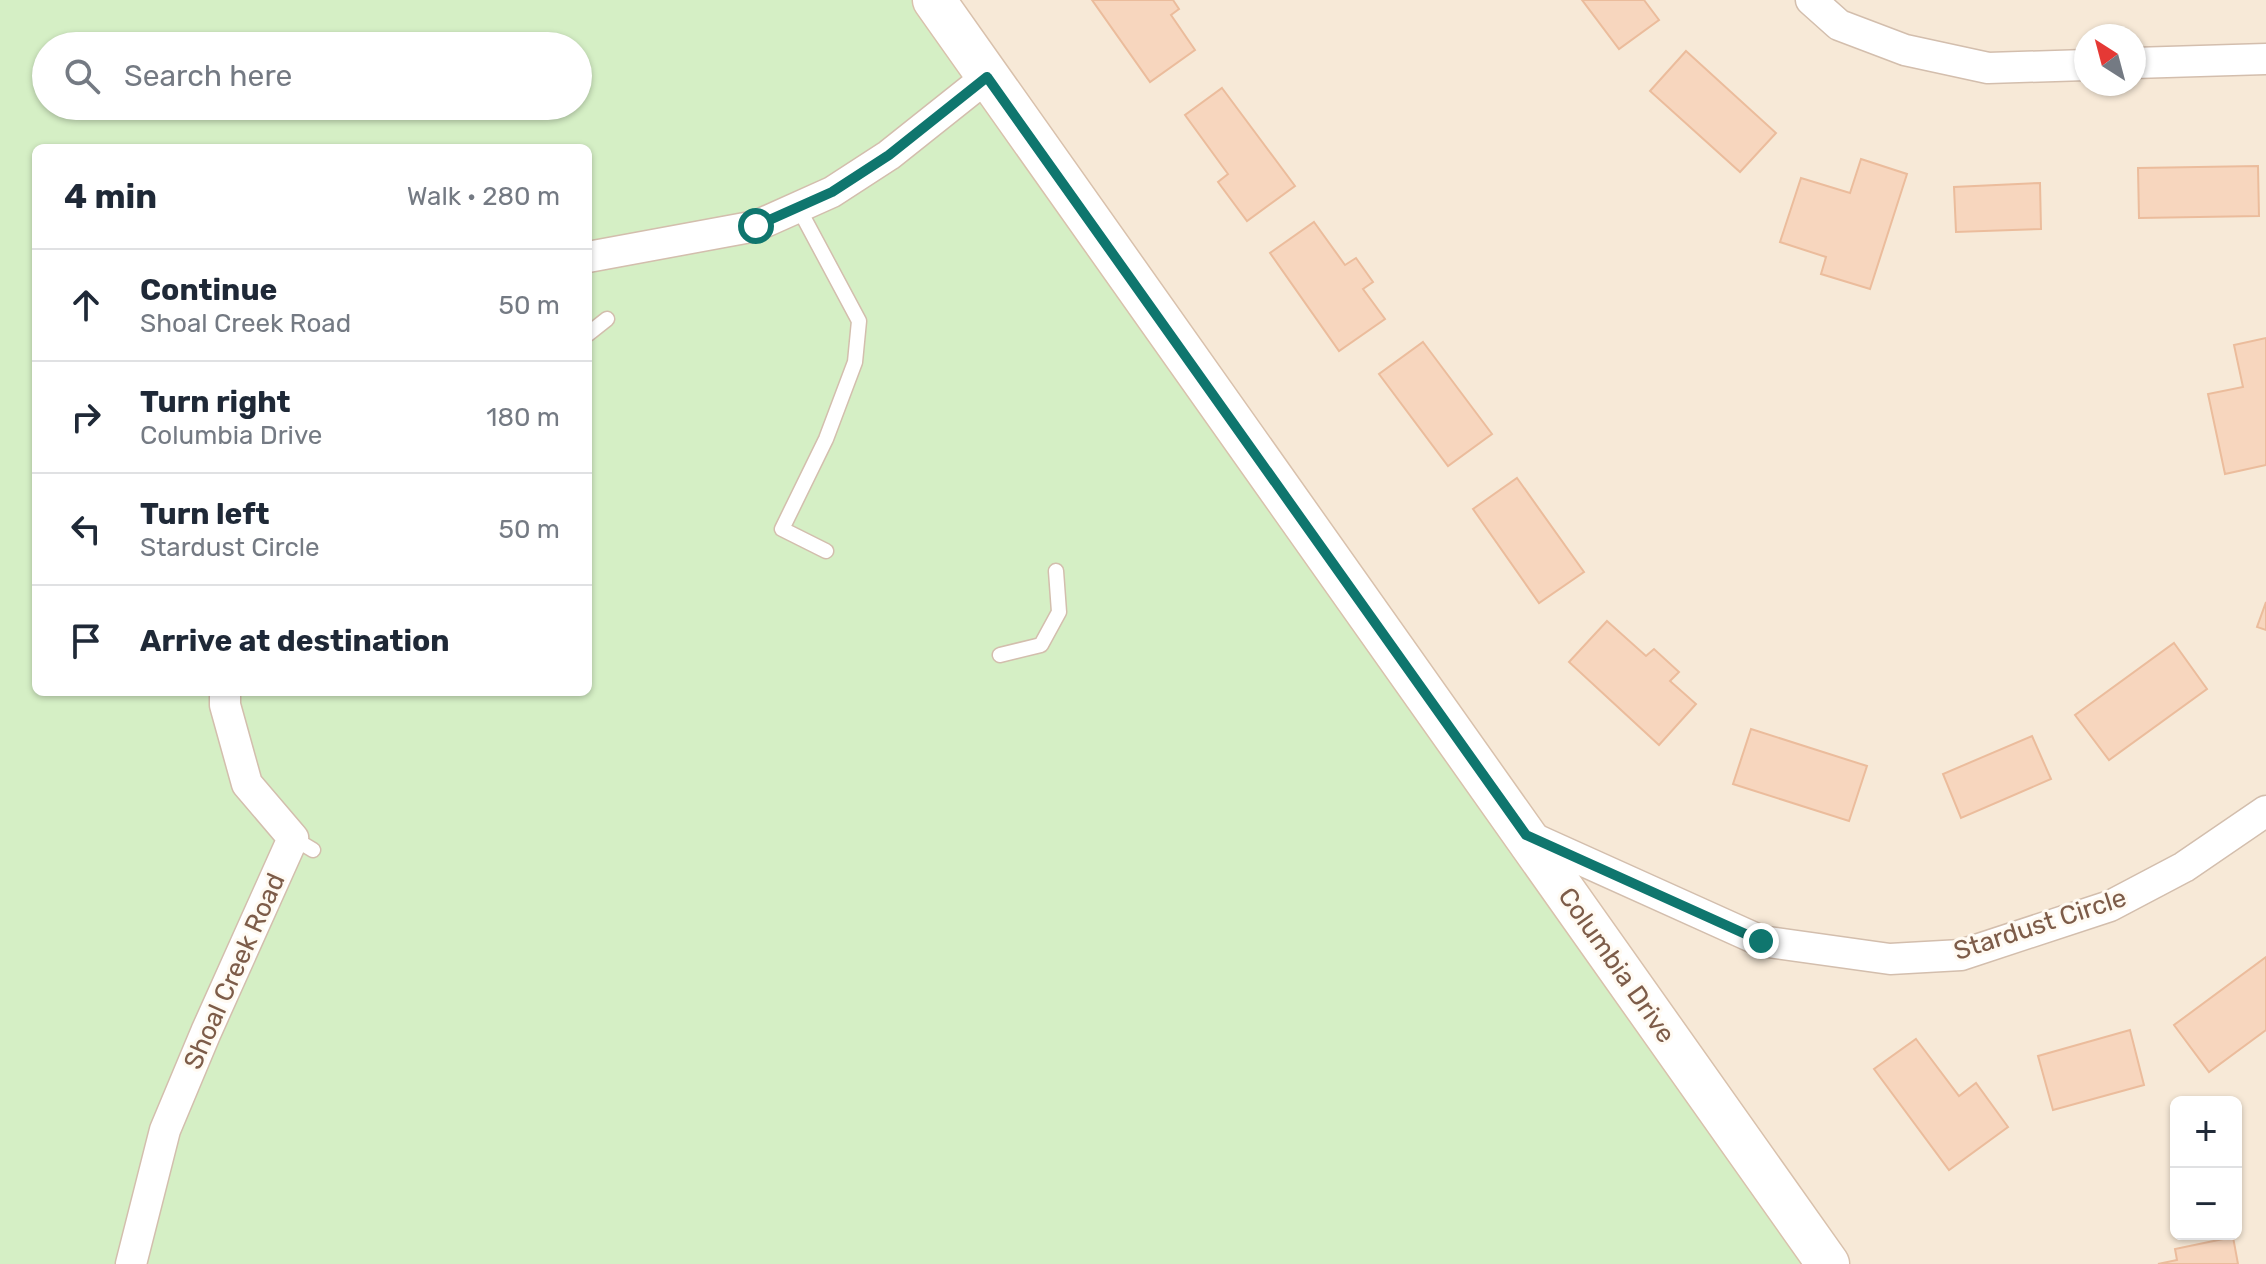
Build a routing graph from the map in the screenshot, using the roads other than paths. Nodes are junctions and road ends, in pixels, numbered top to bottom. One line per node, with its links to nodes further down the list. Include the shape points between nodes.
1 (934, 0): 6 (main road, Columbia Drive)
2 (1811, 0): 5 (street, via 1839,25 1905,50 1988,68)
3 (2266, 59): 4 (street)
4 (2146, 63)
5 (2074, 65)
6 (987, 77): 7 (street, via 889,155); 16 (main road, Columbia Drive)
7 (798, 207): 8 (street, via 756,226); 11 (lane, via 859,321 855,362 826,439 782,529)
8 (592, 256)
9 (607, 319): 10 (lane)
10 (592, 331)
11 (826, 551)
12 (1056, 571): 13 (lane, via 1059,612 1041,645)
13 (1000, 655)
14 (225, 696): 17 (street, Shoal Creek Road, via 247,784 303,844 206,1032 165,1130)
15 (2266, 811): 16 (street, Stardust Circle, via 2184,867 2110,906 1961,955 1890,959 1761,941)
16 (1526, 835): 18 (main road, Columbia Drive)
17 (131, 1264)
18 (1828, 1264)

